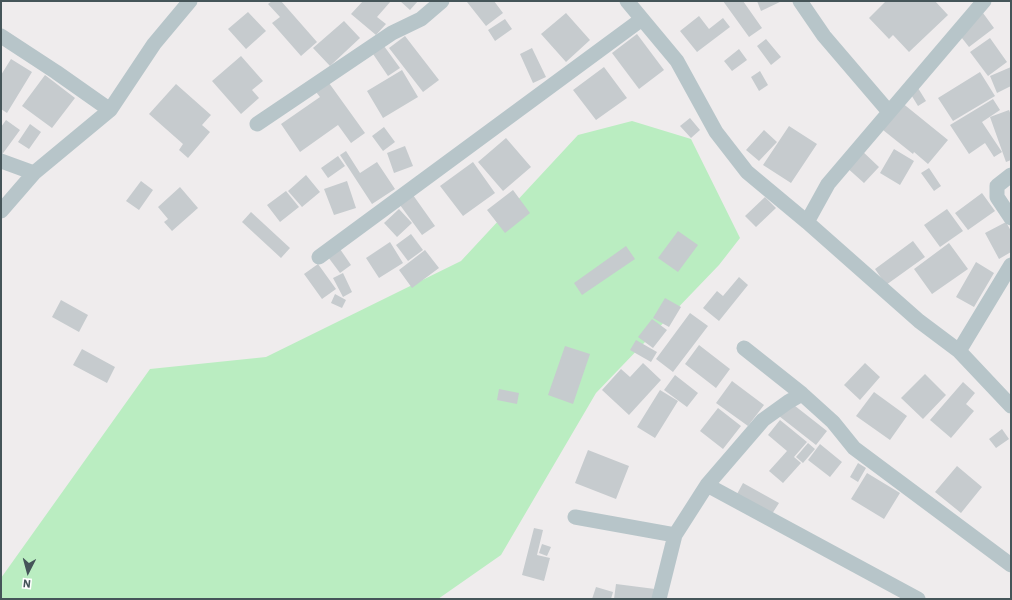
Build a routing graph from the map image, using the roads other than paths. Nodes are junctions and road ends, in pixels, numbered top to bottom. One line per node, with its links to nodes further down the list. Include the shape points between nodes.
1 (190, 1): 8 (street, via 154,44)
2 (442, 1): 10 (street, via 421,19 392,33)
3 (627, 1): 6 (street)
4 (800, 1): 9 (street, via 824,36)
5 (984, 1): 9 (street)
6 (642, 19): 16 (street, via 677,61 716,132 747,172); 17 (street)
7 (1, 36): 8 (street)
8 (110, 110): 12 (street)
9 (889, 112): 16 (street, via 828,184)
10 (257, 124)
11 (1, 161): 12 (street)
12 (34, 173): 14 (street)
13 (1011, 175): 15 (street, via 997,186 997,197)
14 (1, 211)
15 (1011, 218)
16 (807, 222): 20 (street, via 919,321)
17 (319, 257)
18 (1010, 269): 20 (street)
19 (744, 348): 21 (street)
20 (959, 351): 22 (street)
21 (802, 394): 23 (street, via 764,420); 26 (street, via 834,422 854,448)
22 (1011, 406)
23 (707, 485): 25 (street); 28 (street)
24 (575, 517): 25 (street)
25 (675, 535): 27 (street)
26 (1011, 565)
27 (659, 599)
28 (918, 599)

